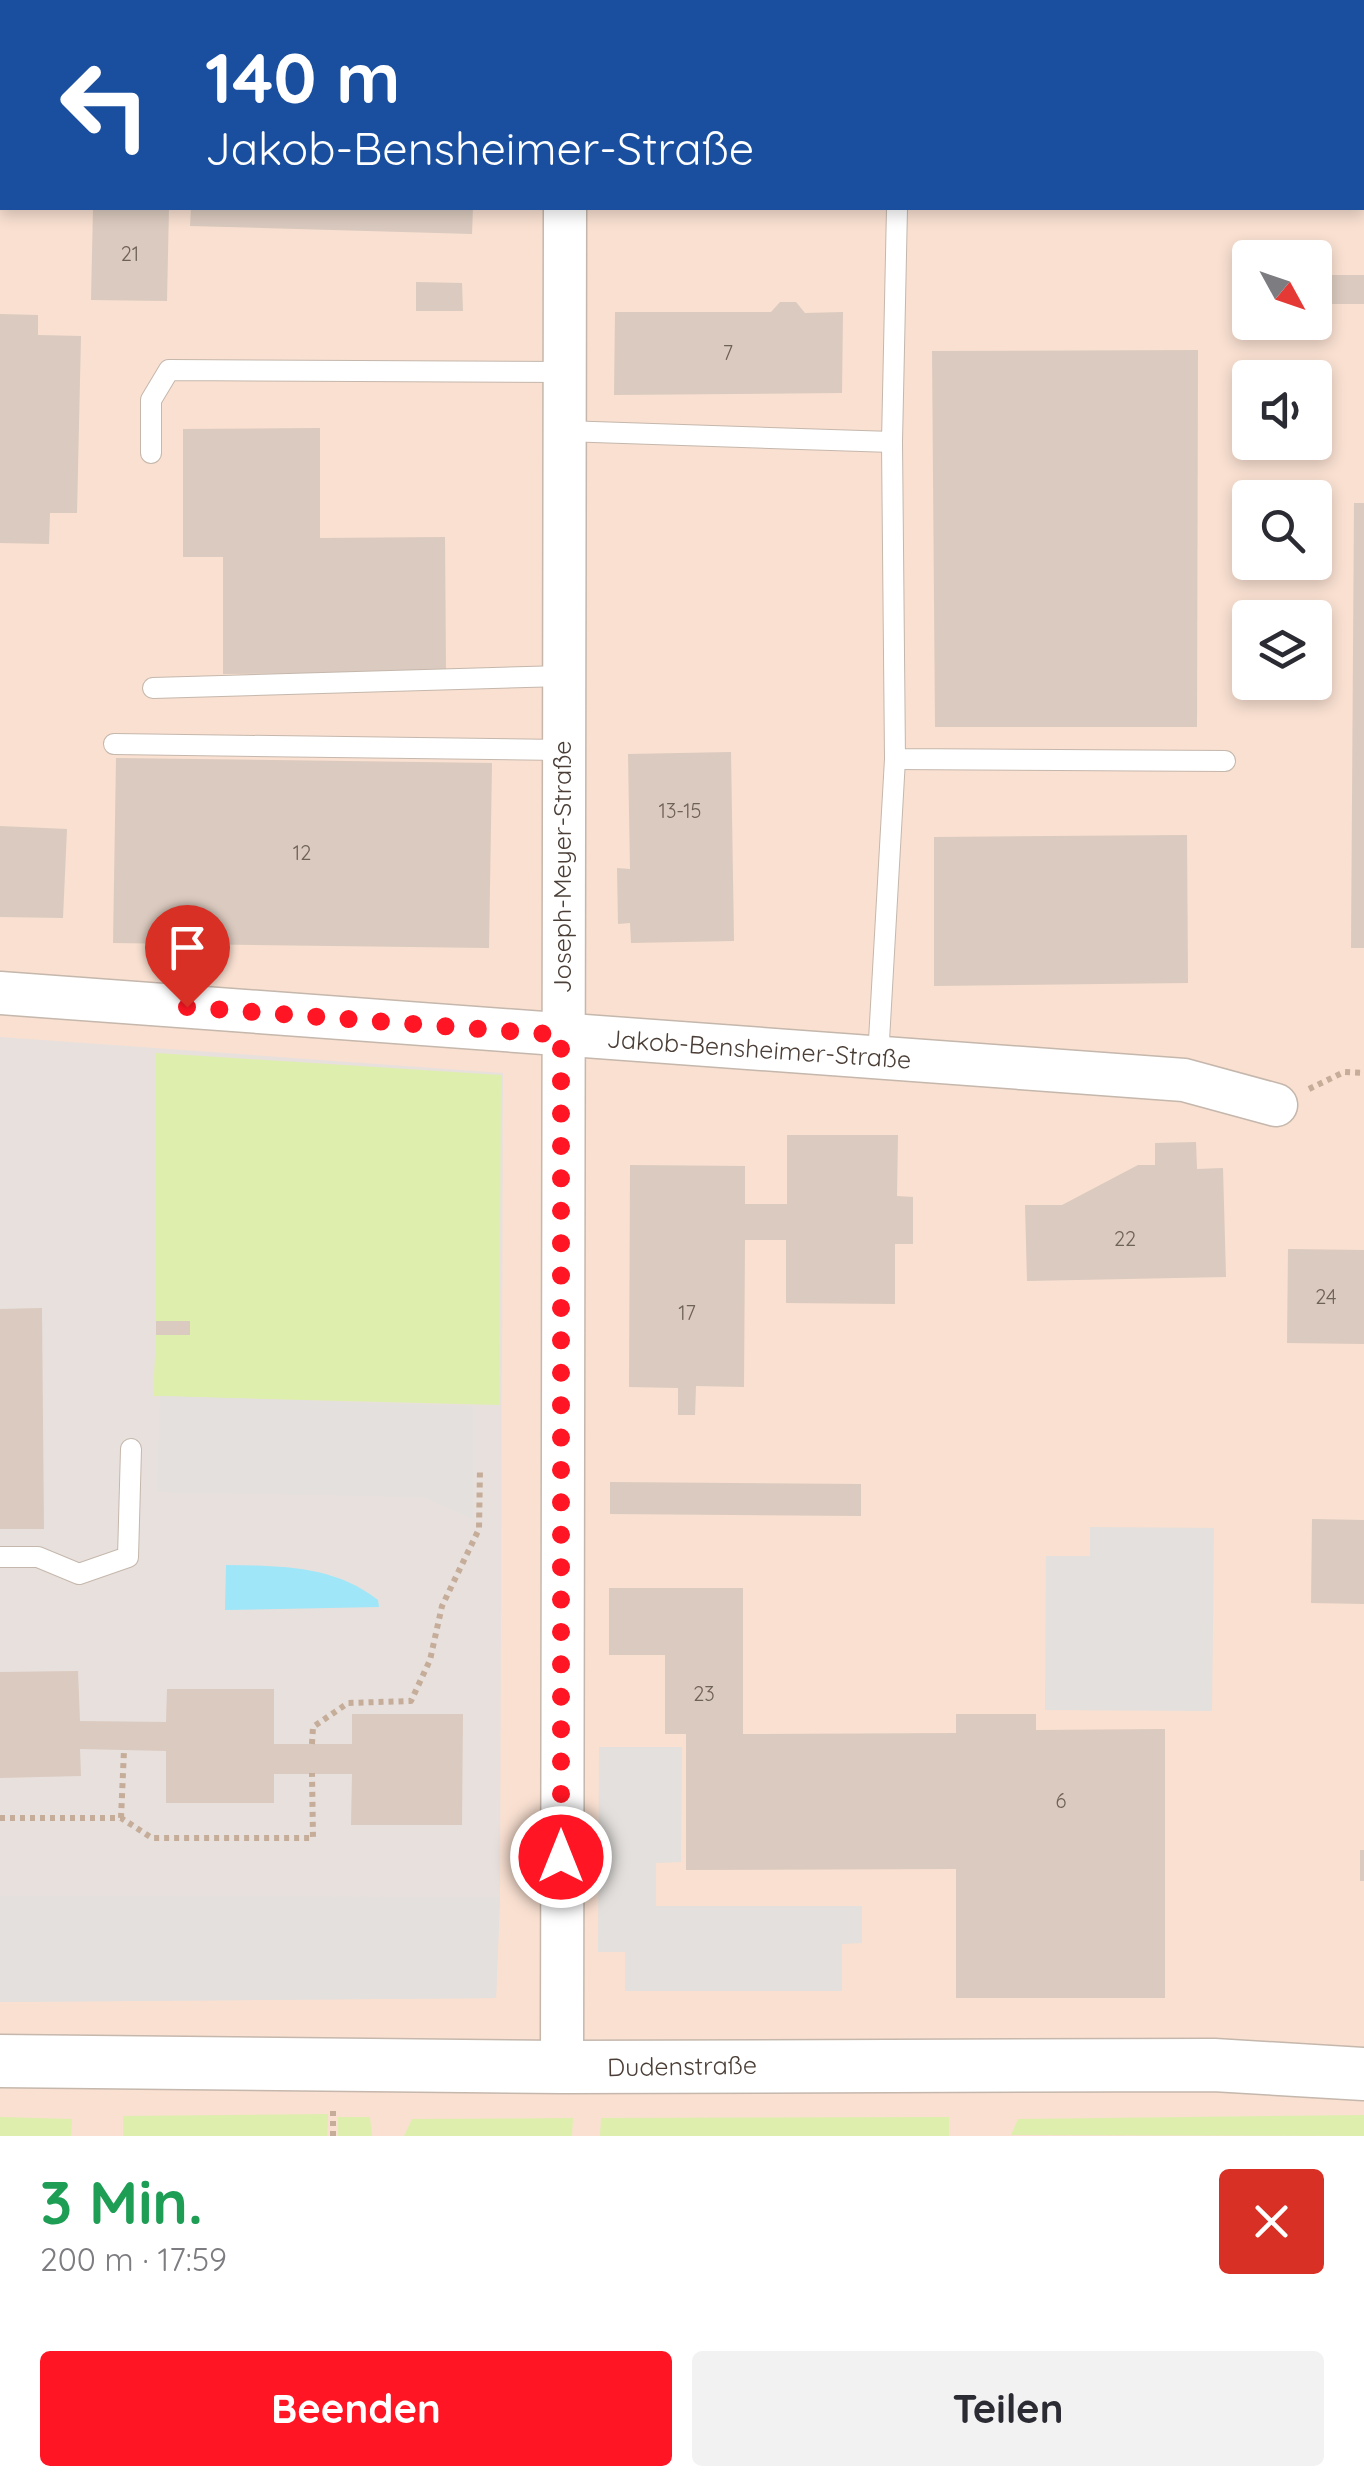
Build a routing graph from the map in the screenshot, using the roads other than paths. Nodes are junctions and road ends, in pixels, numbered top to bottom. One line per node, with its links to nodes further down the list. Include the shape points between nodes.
1 (565, 210): 3 (street, Joseph-Meyer-Straße)
2 (898, 210): 5 (lane)
3 (564, 372): 4 (street, Joseph-Meyer-Straße); 6 (lane, via 169,370 152,400)
4 (564, 431): 5 (lane); 7 (street, Joseph-Meyer-Straße)
5 (892, 442): 11 (lane)
6 (151, 453)
7 (563, 676): 8 (lane); 10 (street, Joseph-Meyer-Straße)
8 (153, 688)
9 (114, 744): 10 (lane)
10 (562, 750): 14 (street, Joseph-Meyer-Straße)
11 (894, 759): 12 (lane); 15 (lane)
12 (1225, 762)
13 (0, 993): 14 (street, Jakob-Bensheimer-Straße)
14 (561, 1035): 15 (street, Jakob-Bensheimer-Straße); 20 (street, Joseph-Meyer-Straße)
15 (878, 1058): 16 (street, Jakob-Bensheimer-Straße, via 1184,1080)
16 (1276, 1105)
17 (131, 1449): 18 (lane, via 128,1557 79,1574 38,1557)
18 (0, 1556)
19 (0, 2061): 20 (street, Dudenstraße)
20 (562, 2067): 21 (street, Dudenstraße, via 1214,2065)
21 (1364, 2074)

